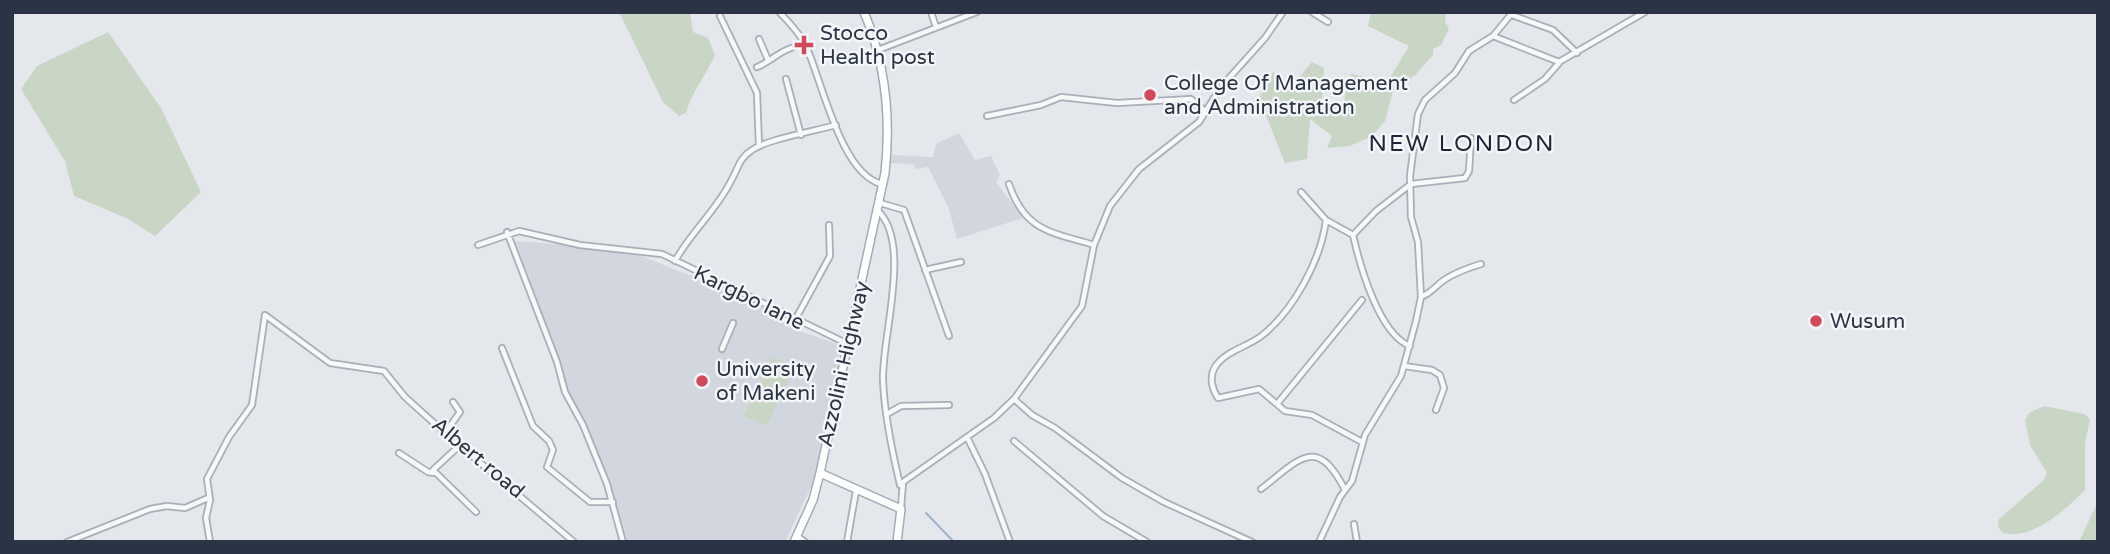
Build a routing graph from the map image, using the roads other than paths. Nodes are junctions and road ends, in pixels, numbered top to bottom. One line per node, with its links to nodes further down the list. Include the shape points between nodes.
1 (779, 12): 24 (street, via 806,45)
2 (864, 12): 15 (main road, Azzolini Highway)
3 (931, 12): 11 (street)
4 (977, 12): 11 (street)
5 (1283, 12): 22 (street)
6 (1312, 12): 10 (street)
7 (1645, 12): 16 (street)
8 (1513, 14): 12 (street); 16 (street, via 1553,30)
9 (720, 16): 27 (street, via 757,93)
10 (1328, 22)
11 (936, 27): 15 (street)
12 (1493, 36): 18 (street); 30 (street, via 1472,48 1455,73 1421,106)
13 (759, 39): 17 (street)
14 (791, 48): 17 (street)
15 (877, 50): 28 (main road, Azzolini Highway, via 888,111)
16 (1577, 53): 18 (street)
17 (768, 61): 19 (street)
18 (1559, 62): 21 (street, via 1537,86)
19 (757, 67)
20 (786, 79): 25 (street)
21 (1514, 100)
22 (1206, 112): 23 (street, via 1191,99 1117,103 1069,97); 38 (street, via 1175,144 1139,169 1104,215)
23 (987, 116)
24 (836, 125): 25 (street); 28 (street, via 856,166)
25 (801, 135): 27 (street)
26 (1471, 138): 30 (street, via 1465,178)
27 (759, 146): 39 (street, via 742,157 731,182)
28 (883, 184): 32 (main road, Azzolini Highway)
29 (1009, 184): 38 (street, via 1027,220)
30 (1411, 184): 36 (street); 43 (street)
31 (1301, 192): 33 (street)
32 (879, 207): 42 (street, via 904,210); 48 (main road, Azzolini Highway); 58 (street, via 889,226 893,270 883,356)
33 (1325, 220): 36 (street); 55 (street, via 1323,239 1309,272 1282,314 1260,337 1224,357 1212,373 1218,398 1259,389)
34 (829, 225): 45 (street, via 830,256)
35 (507, 232): 37 (street); 39 (street, Kargbo lane, via 662,254); 72 (street, via 565,392)
36 (1353, 235): 49 (street, via 1385,322 1399,341)
37 (478, 245)
38 (1094, 245): 53 (street, via 1082,306)
39 (675, 261): 45 (street, Kargbo lane)
40 (961, 262): 42 (street)
41 (1481, 264): 43 (street, via 1466,268)
42 (925, 270): 47 (street)
43 (1421, 298): 49 (street)
44 (1362, 300): 55 (street)
45 (795, 320): 48 (street, Kargbo lane)
46 (733, 323): 51 (street)
47 (949, 336)
48 (848, 344): 66 (main road, Azzolini Highway)
49 (1410, 346): 52 (street)
50 (502, 348): 72 (street, via 533,426 551,443 547,467 590,502)
51 (722, 349)
52 (1404, 366): 57 (street, via 1432,369 1440,375 1444,388); 62 (street)
53 (1014, 399): 60 (street); 86 (street, via 1122,478)
54 (453, 402): 59 (street, via 460,412)
55 (1277, 404): 62 (street, via 1285,411 1312,415)
56 (949, 405): 58 (street, via 901,406)
57 (1436, 410)
58 (887, 414): 67 (street)
59 (445, 433): 63 (street, Albert road); 71 (street, Albert road, via 384,372 330,363 265,315 252,405 207,479)
60 (967, 437): 67 (street); 84 (street)
61 (1014, 441): 85 (street, via 1102,516)
62 (1362, 442): 69 (street, via 1356,473)
63 (459, 446): 65 (street); 79 (street, Albert road)
64 (399, 453): 65 (street)
65 (433, 473): 74 (street)
66 (820, 473): 70 (main road); 76 (main road, Azzolini Highway)
67 (900, 485): 73 (street)
68 (1261, 489): 69 (street, via 1292,466 1316,456 1336,471)
69 (1345, 490): 87 (street)
70 (856, 491): 73 (main road); 82 (street)
71 (208, 498): 77 (street, via 185,508 150,509); 78 (street)
72 (613, 502): 80 (street)
73 (901, 509): 83 (main road)
74 (476, 513)
75 (1354, 524): 88 (street)
76 (796, 539): 81 (street)
77 (67, 542)
78 (210, 542)
79 (575, 542)
80 (623, 542)
81 (805, 542)
82 (847, 542)
83 (897, 542)
84 (1010, 542)
85 (1147, 542)
86 (1252, 542)
87 (1319, 542)
88 (1357, 542)

